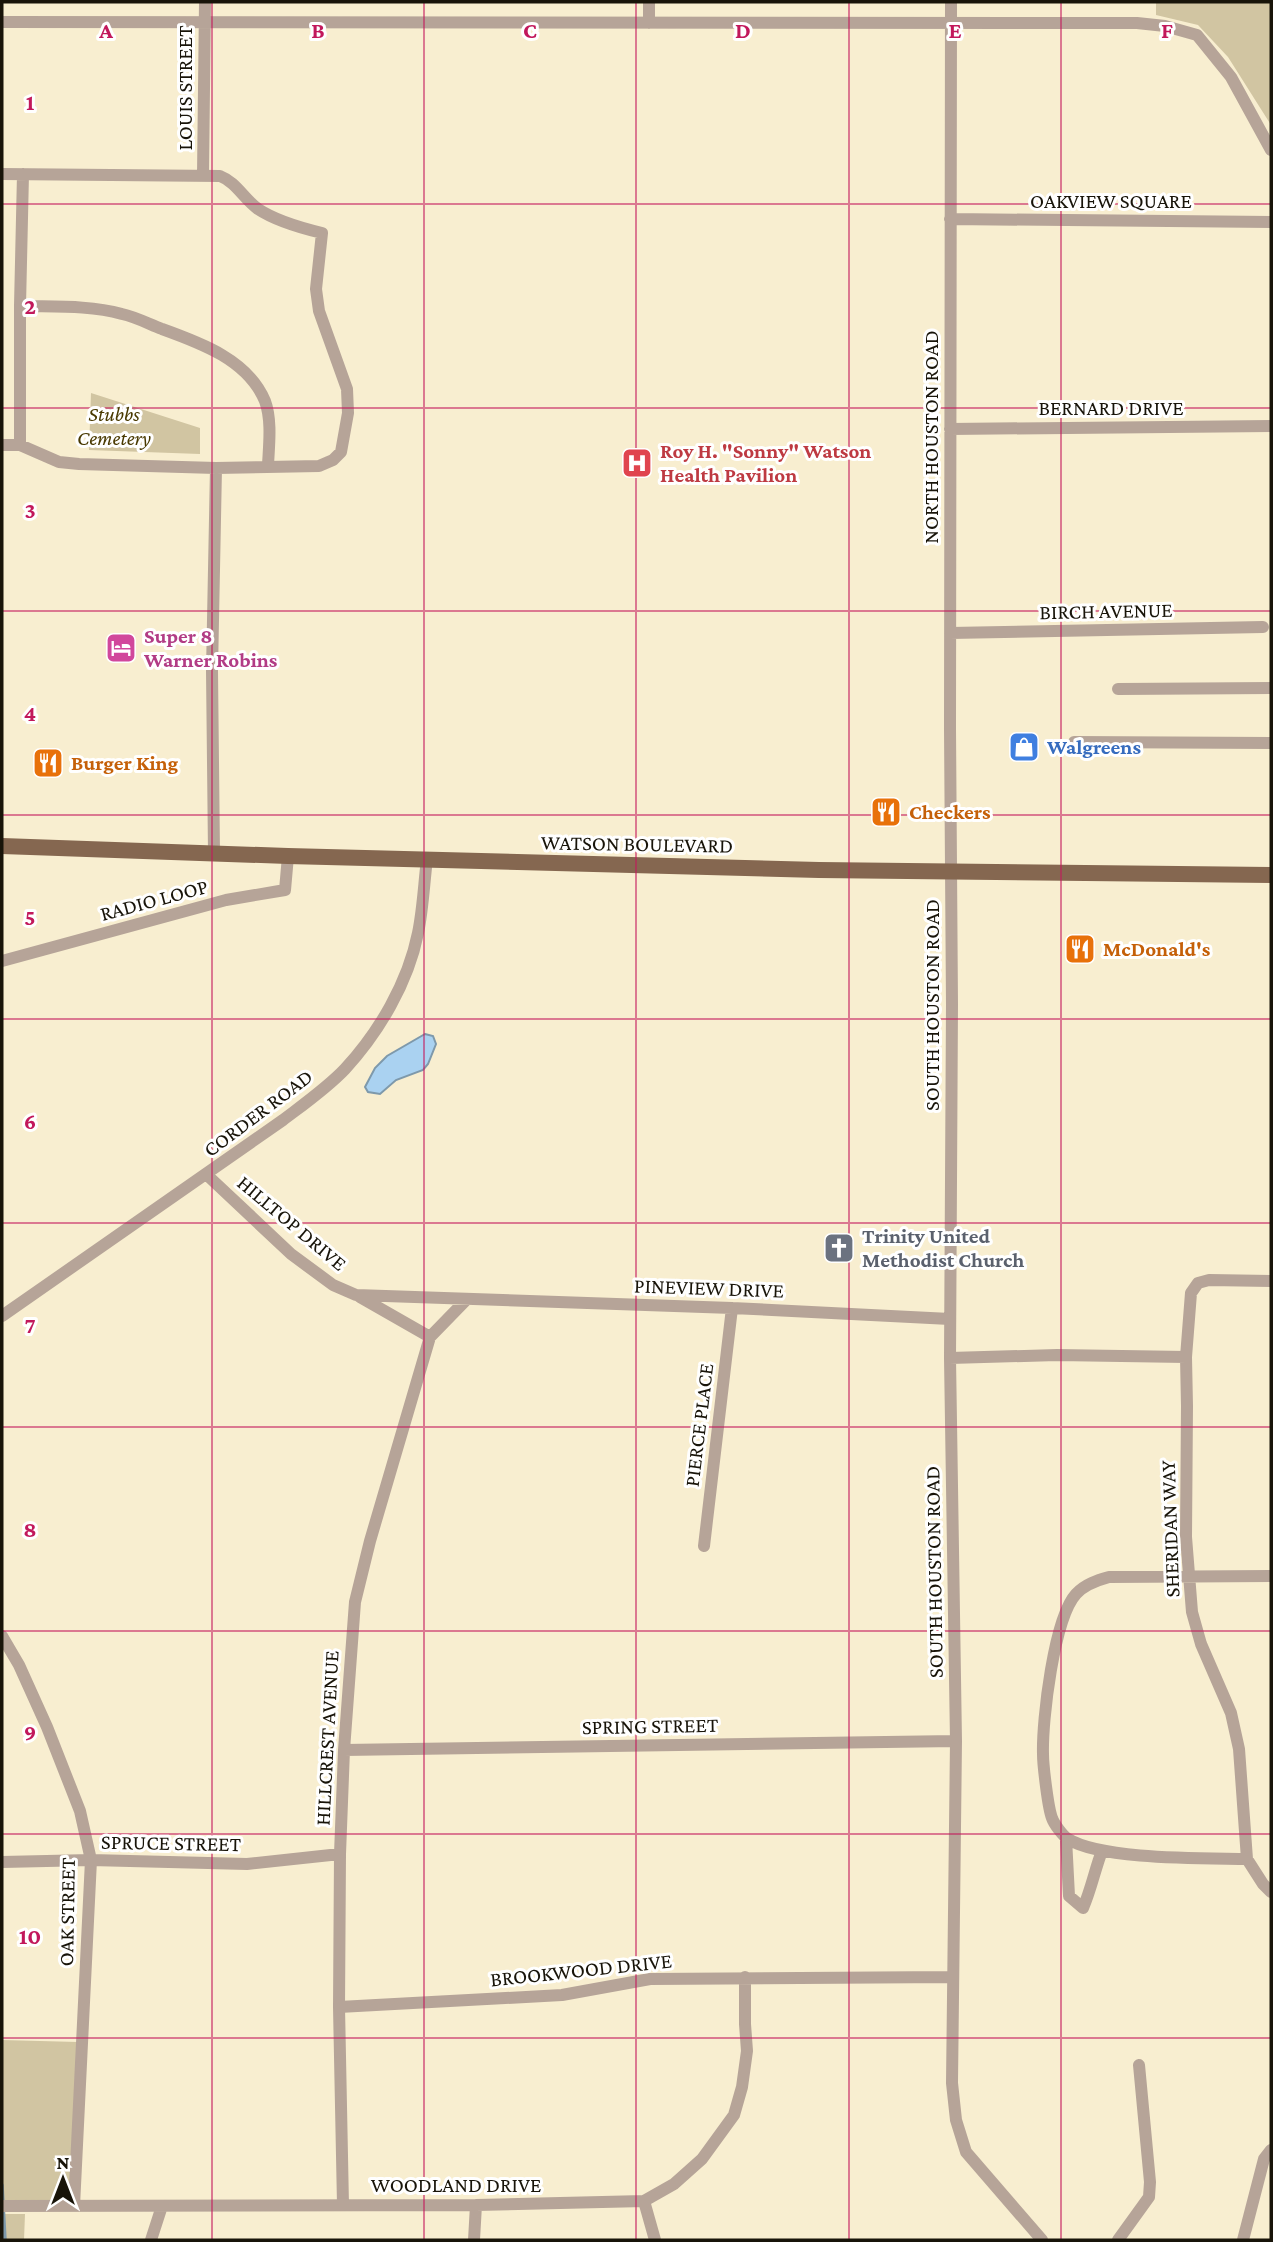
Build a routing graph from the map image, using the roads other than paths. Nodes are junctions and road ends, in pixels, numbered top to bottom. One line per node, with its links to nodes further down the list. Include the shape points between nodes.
1 (205, 2): 5 (street, LOUIS STREET)
2 (649, 2): 6 (street)
3 (951, 2): 7 (street, NORTH HOUSTON ROAD)
4 (2, 22): 5 (street)
5 (204, 22): 6 (street); 11 (street, LOUIS STREET)
6 (649, 23): 7 (street)
7 (951, 23): 8 (street, via 1137,23 1197,36 1231,77); 12 (street, NORTH HOUSTON ROAD)
8 (1271, 150)
9 (2, 174): 10 (street)
10 (23, 174): 11 (street); 14 (street)
11 (203, 175): 19 (street, via 229,179 259,210 322,233 316,289 319,311 347,388 345,437 341,452 319,466)
12 (950, 219): 13 (street, OAKVIEW SQUARE); 16 (street, NORTH HOUSTON ROAD)
13 (1271, 222)
14 (20, 306): 18 (street); 19 (street, via 123,314 223,355 257,386 266,404)
15 (1271, 426): 16 (street, BERNARD DRIVE)
16 (950, 429): 22 (street, NORTH HOUSTON ROAD)
17 (2, 445): 18 (street)
18 (20, 445): 20 (street, via 59,462)
19 (268, 465): 20 (street)
20 (216, 468): 28 (street)
21 (1263, 626): 22 (street, BIRCH AVENUE)
22 (950, 634): 31 (street, NORTH HOUSTON ROAD)
23 (1271, 688): 24 (street)
24 (1118, 689)
25 (1073, 742): 26 (street)
26 (1271, 743)
27 (2, 846): 28 (main road, WATSON BOULEVARD)
28 (214, 853): 29 (main road, WATSON BOULEVARD)
29 (288, 856): 30 (main road, WATSON BOULEVARD); 33 (street, RADIO LOOP, via 285,890 226,900)
30 (427, 859): 31 (main road, WATSON BOULEVARD); 34 (street, CORDER ROAD, via 412,954 393,1001 366,1044 327,1087)
31 (950, 872): 32 (main road, WATSON BOULEVARD); 40 (street, SOUTH HOUSTON ROAD)
32 (1271, 875)
33 (2, 961)
34 (207, 1175): 36 (street, HILLTOP DRIVE, via 291,1254 333,1285); 39 (street, CORDER ROAD)
35 (1271, 1281): 42 (street, SHERIDAN WAY, via 1198,1283 1191,1293)
36 (356, 1295): 37 (street, HILLTOP DRIVE); 41 (street, HILLTOP DRIVE)
37 (467, 1299): 38 (street, PINEVIEW DRIVE); 41 (street, HILLCREST AVENUE)
38 (732, 1308): 40 (street, PINEVIEW DRIVE); 44 (street, PIERCE PLACE)
39 (2, 1316)
40 (950, 1319): 43 (street, SOUTH HOUSTON ROAD)
41 (430, 1337): 49 (street, HILLCREST AVENUE, via 355,1602)
42 (1186, 1357): 43 (street); 45 (street, SHERIDAN WAY)
43 (950, 1358): 48 (street, SOUTH HOUSTON ROAD)
44 (704, 1546)
45 (1188, 1575): 46 (street); 50 (street, via 1109,1577 1092,1582 1068,1607 1054,1649 1043,1755 1052,1818); 53 (street, SHERIDAN WAY, via 1192,1612 1239,1749)
46 (1271, 1576)
47 (2, 1636): 54 (street, OAK STREET, via 47,1727 80,1811)
48 (956, 1741): 49 (street, SPRING STREET); 57 (street, SOUTH HOUSTON ROAD)
49 (344, 1750): 52 (street, HILLCREST AVENUE)
50 (1066, 1838): 51 (street); 51 (street, via 1069,1896 1083,1908)
51 (1102, 1850): 53 (street)
52 (340, 1854): 54 (street, SPRUCE STREET, via 247,1864); 59 (street, HILLCREST AVENUE)
53 (1247, 1859): 56 (street)
54 (91, 1860): 55 (street, SPRUCE STREET); 66 (street, OAK STREET)
55 (2, 1862)
56 (1271, 1892)
57 (952, 1977): 58 (street, BROOKWOOD DRIVE); 71 (street, SOUTH HOUSTON ROAD, via 952,2083 966,2152)
58 (745, 1978): 59 (street, BROOKWOOD DRIVE, via 650,1979 562,1995); 62 (street, WOODLAND DRIVE, via 747,2051 734,2115 702,2159 674,2184)
59 (339, 2007): 63 (street, HILLCREST AVENUE)
60 (1139, 2066): 72 (street, via 1149,2197)
61 (1271, 2150): 73 (street, via 1264,2159)
62 (644, 2201): 64 (street, WOODLAND DRIVE); 70 (street)
63 (343, 2204): 64 (street, WOODLAND DRIVE); 67 (street, WOODLAND DRIVE)
64 (476, 2205): 69 (street)
65 (8, 2206): 66 (street, WOODLAND DRIVE)
66 (74, 2206): 67 (street, WOODLAND DRIVE)
67 (162, 2206): 68 (street)
68 (151, 2240)
69 (474, 2240)
70 (655, 2240)
71 (1042, 2240)
72 (1118, 2240)
73 (1243, 2240)

